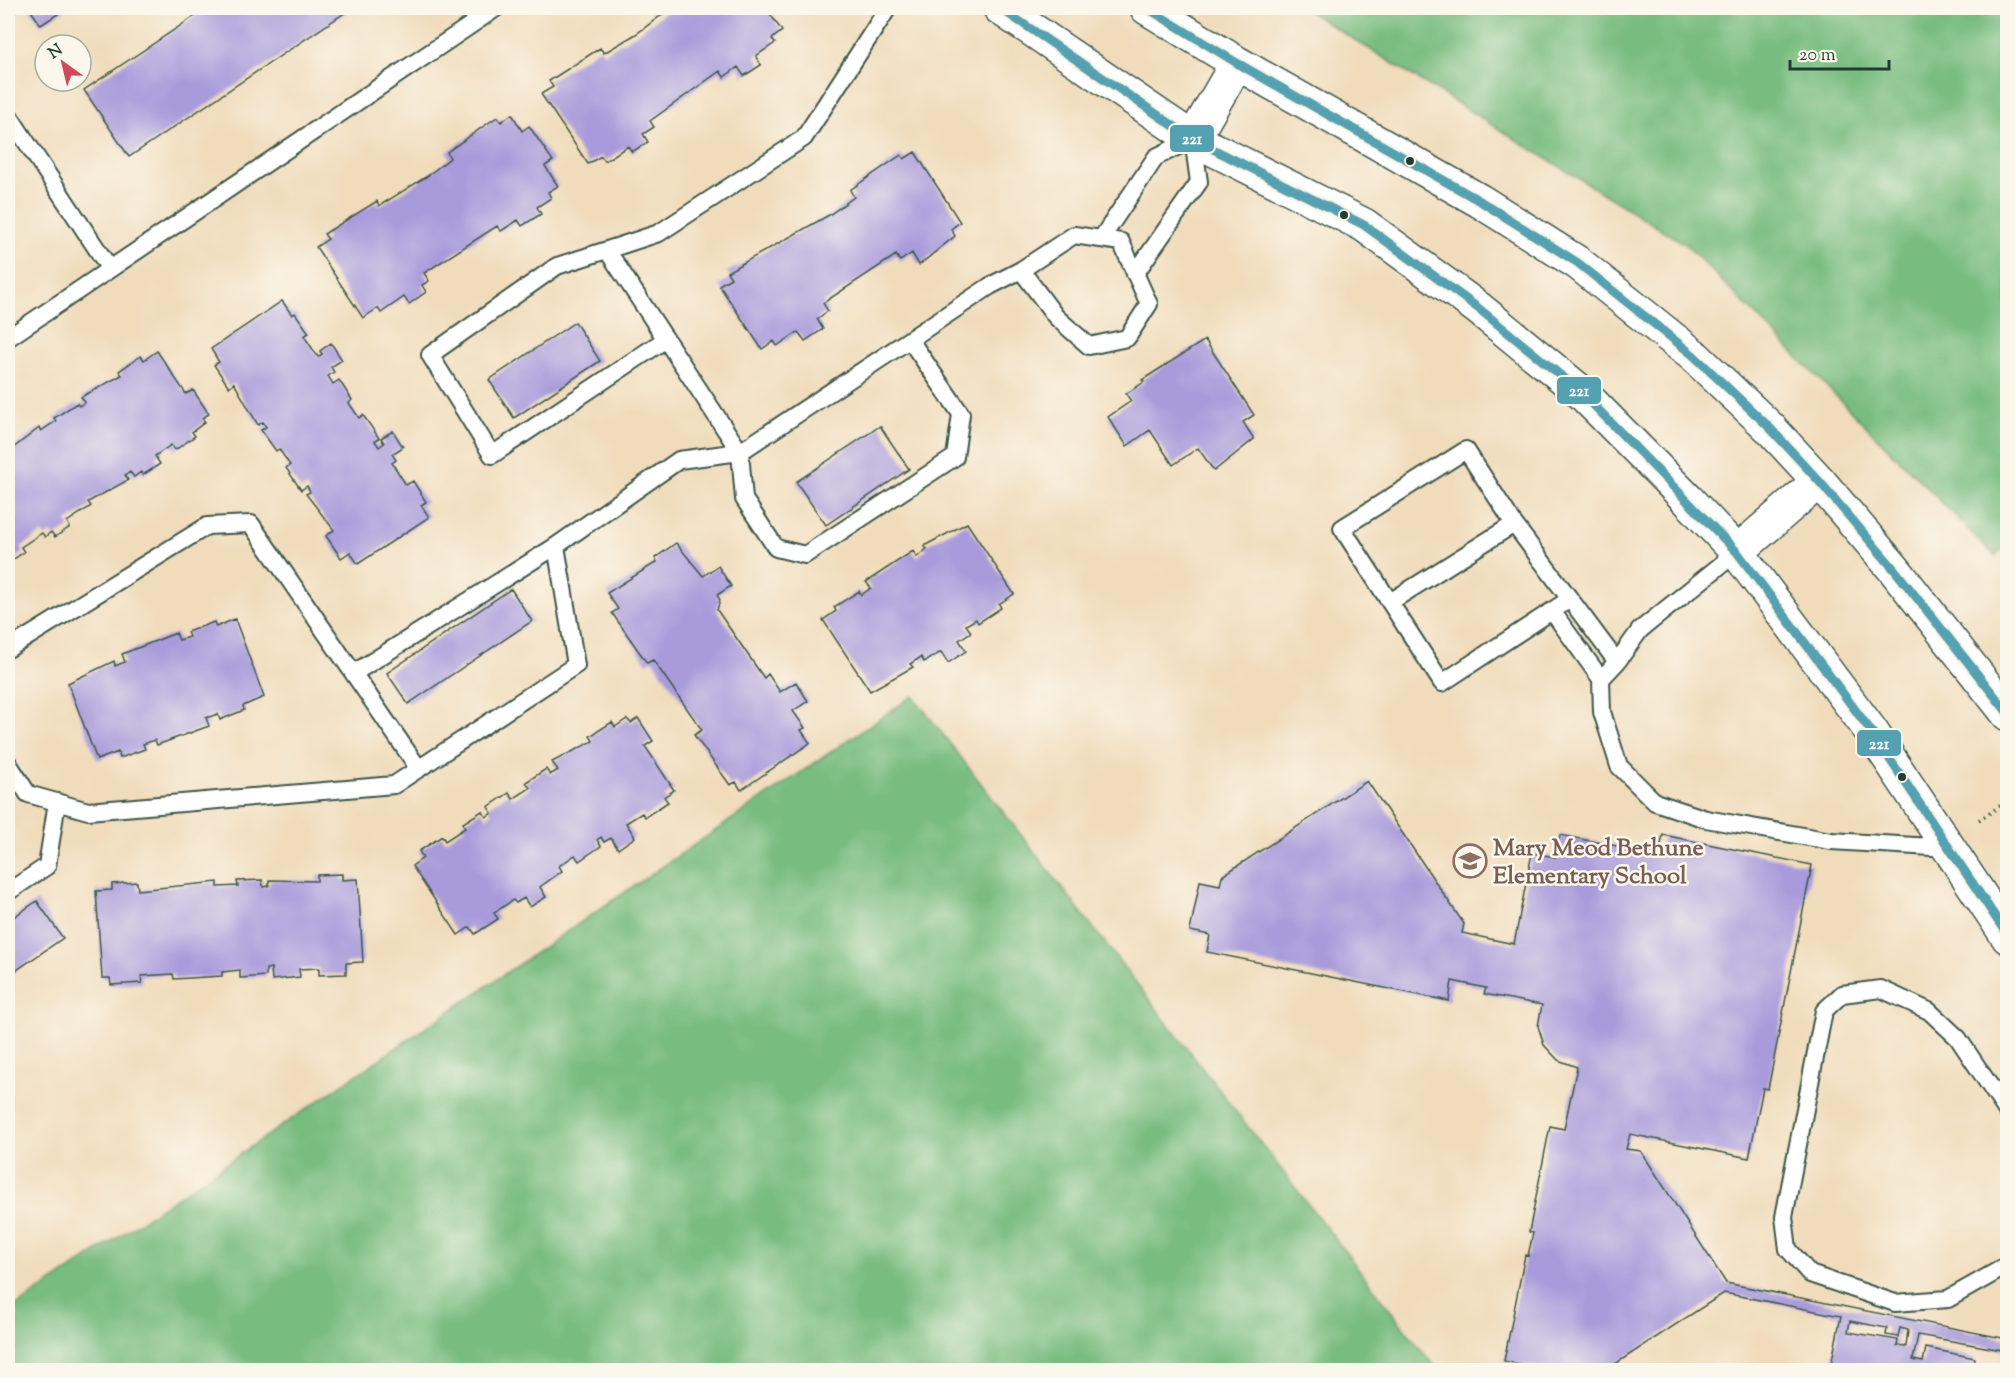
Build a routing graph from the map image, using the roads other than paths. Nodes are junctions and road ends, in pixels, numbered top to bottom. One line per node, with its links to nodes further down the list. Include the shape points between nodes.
1 (496, 8): 10 (lane)
2 (888, 8): 9 (lane, via 804,138 659,233)
3 (1000, 8): 7 (main road)
4 (1147, 8): 5 (main road)
5 (1237, 63): 7 (main road); 17 (main road, via 1480,201 1578,263 1693,355)
6 (8, 114): 10 (lane)
7 (1194, 139): 8 (lane, via 1156,157); 12 (lane, via 1199,182); 20 (main road, via 1364,225 1478,308 1581,392)
8 (1101, 239): 11 (lane, via 1074,235); 12 (lane, via 1121,242)
9 (607, 250): 14 (lane); 14 (lane, via 557,266 430,355 492,454)
10 (110, 269): 13 (lane)
11 (1021, 270): 12 (lane, via 1056,317 1089,346 1127,338 1149,304); 15 (lane, via 990,286)
12 (1135, 274)
13 (8, 338)
14 (666, 339): 16 (lane)
15 (910, 340): 16 (lane); 16 (lane, via 961,414 955,457 805,555 776,548 744,499)
16 (740, 452): 19 (lane, via 679,460)
17 (1819, 481): 20 (main road); 28 (main road, via 1894,569)
18 (1514, 524): 21 (lane); 22 (lane); 22 (lane, via 1466,450 1342,528)
19 (556, 546): 26 (lane); 30 (lane, via 576,665)
20 (1737, 552): 25 (lane, via 1640,630); 32 (main road, via 1871,731)
21 (1570, 599): 23 (lane); 25 (lane)
22 (1390, 602): 23 (lane, via 1442,683)
23 (1552, 611): 27 (lane)
24 (8, 649): 26 (lane, via 207,526 251,524)
25 (1617, 662): 27 (lane)
26 (354, 674): 30 (lane)
27 (1601, 679): 32 (lane, via 1602,712 1619,766 1654,802 1706,819 1832,841)
28 (2007, 714)
29 (8, 763): 31 (lane, via 28,794)
30 (419, 769): 31 (lane, via 394,785 88,811)
31 (57, 802): 33 (lane, via 47,866)
32 (1949, 848): 34 (main road)
33 (8, 892)
34 (2007, 937)
35 (2007, 1113): 36 (lane, via 1958,1038 1929,1011 1881,989 1842,994 1824,1011 1784,1217 1788,1249 1810,1274 1895,1303 1948,1299)
36 (2007, 1265)

